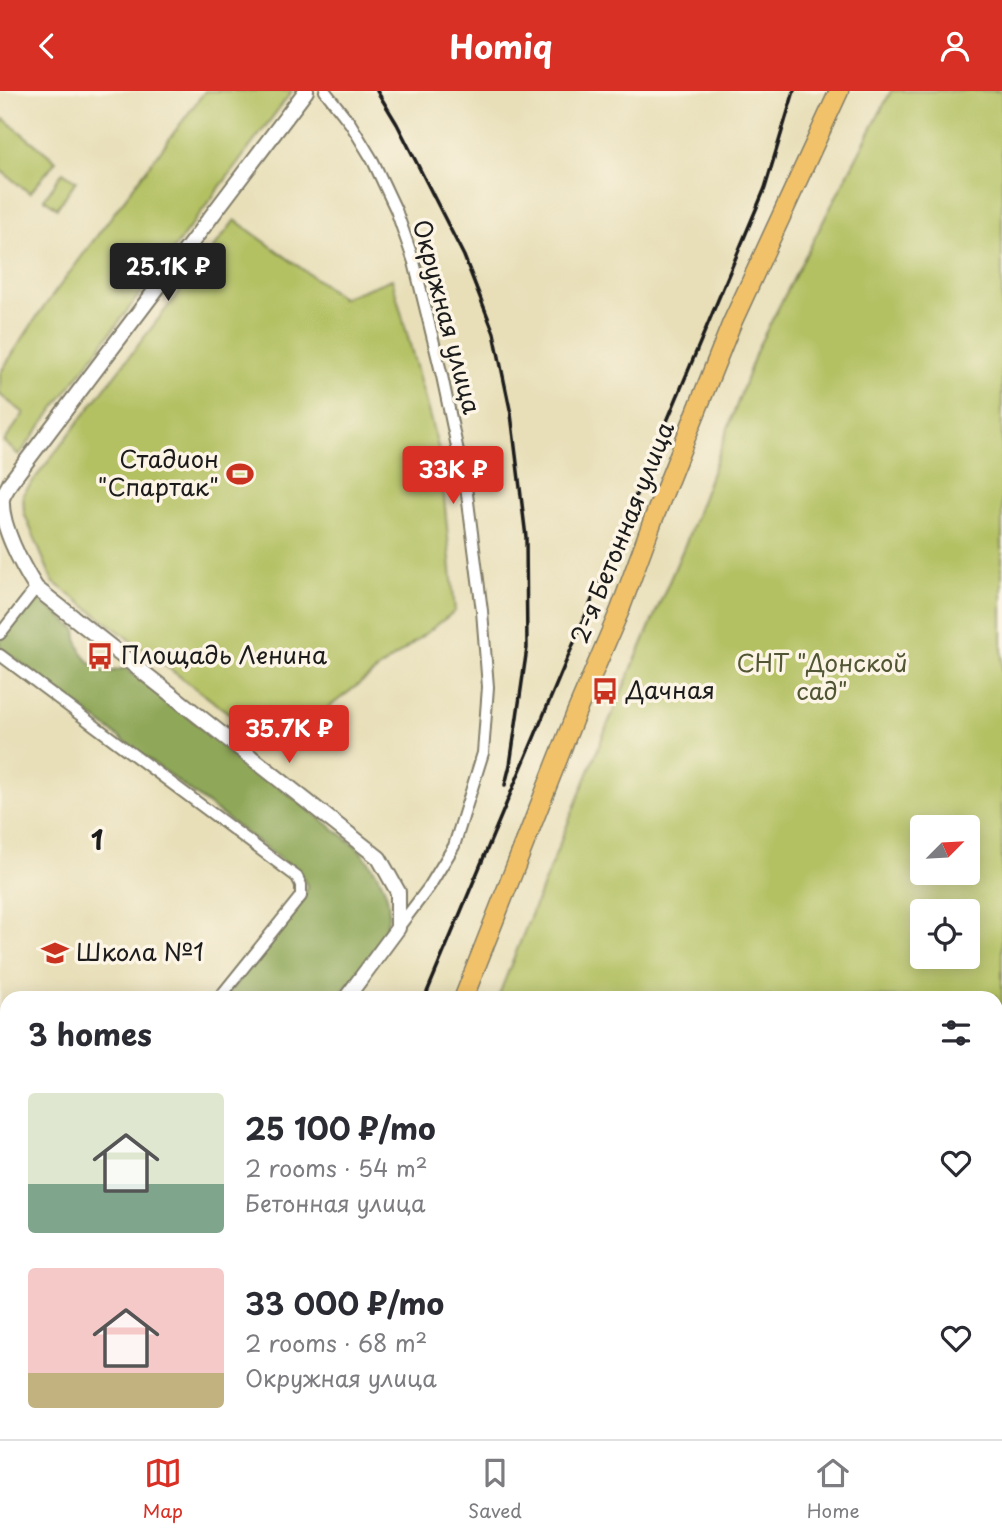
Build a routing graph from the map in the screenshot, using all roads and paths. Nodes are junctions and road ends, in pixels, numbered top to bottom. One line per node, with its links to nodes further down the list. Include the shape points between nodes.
1 (306, 91): 4 (street)
2 (325, 91): 8 (street, Окружная улица, via 373,161 414,262 467,494 482,611 488,687 484,753 454,846)
3 (839, 91): 11 (main road, 2-я Бетонная улица, via 732,325)
4 (1, 497): 5 (street, via 13,546)
5 (36, 588): 6 (street); 8 (street, via 379,858 398,892)
6 (0, 634)
7 (0, 655): 9 (street, via 302,884 301,896)
8 (398, 928): 10 (street)
9 (225, 991)
10 (351, 991)
11 (466, 991)

